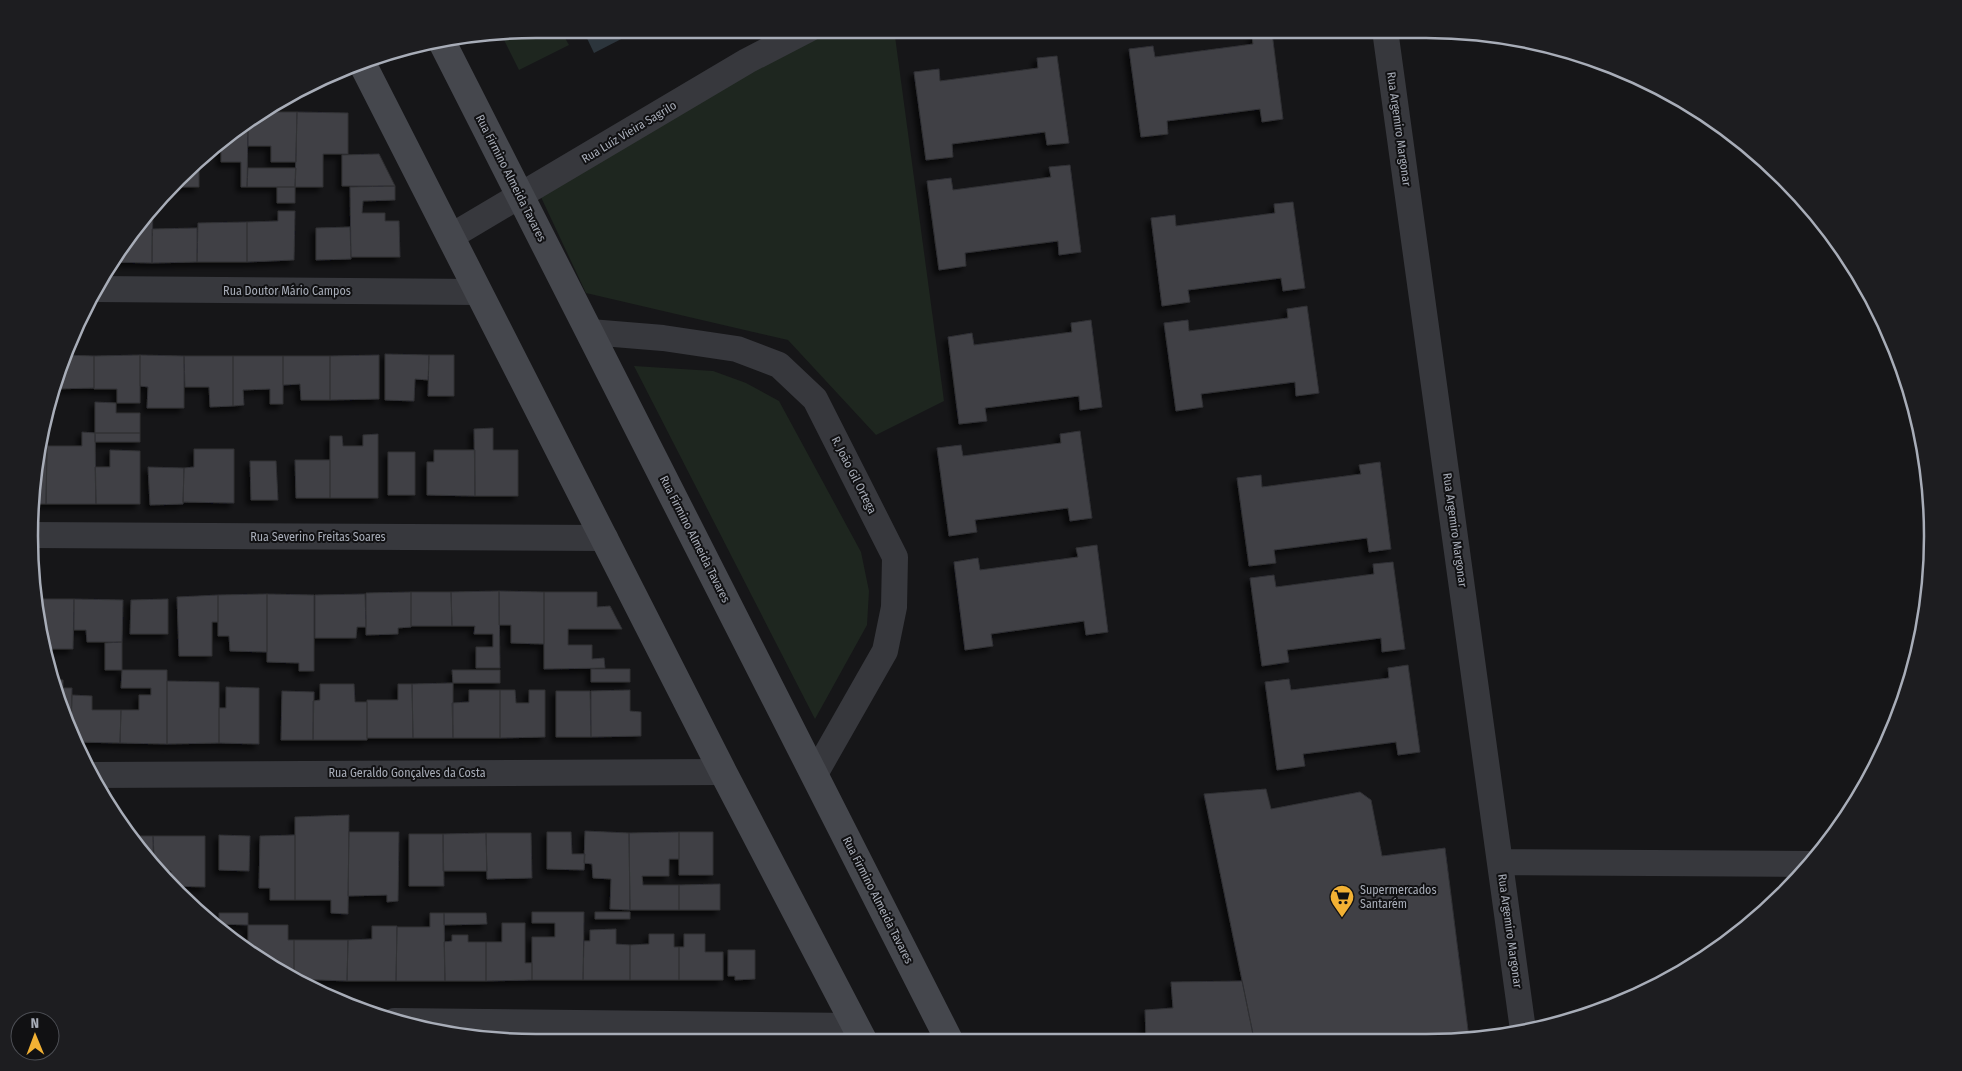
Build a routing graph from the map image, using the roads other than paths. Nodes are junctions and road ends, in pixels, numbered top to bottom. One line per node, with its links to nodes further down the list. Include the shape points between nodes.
1 (792, 38): 5 (street, Rua Luíz Vieira Sagrilo, via 747,61)
2 (1386, 38): 15 (street, Rua Argemiro Margonar)
3 (444, 46): 5 (street, Rua Firmino Almeida Tavares)
4 (364, 68): 6 (street)
5 (521, 196): 6 (street, Rua Luíz Vieira Sagrilo); 9 (street, Rua Firmino Almeida Tavares)
6 (450, 237): 8 (street)
7 (102, 289): 8 (street, Rua Doutor Mário Campos)
8 (478, 292): 11 (street)
9 (590, 332): 14 (street, Rua Firmino Almeida Tavares); 14 (street, R. João Gil Ortega, via 737,349 779,365 815,398 895,557 894,607 885,652)
10 (38, 535): 11 (street, Rua Severino Freitas Soares)
11 (605, 538): 12 (street)
12 (723, 772): 13 (street, Rua Geraldo Gonçalves da Costa); 19 (street)
13 (99, 774)
14 (815, 774): 20 (street, Rua Firmino Almeida Tavares)
15 (1501, 862): 16 (street); 18 (street, Rua Argemiro Margonar)
16 (1801, 864)
17 (429, 1022): 19 (street)
18 (1522, 1024)
19 (859, 1033)
20 (947, 1034)

